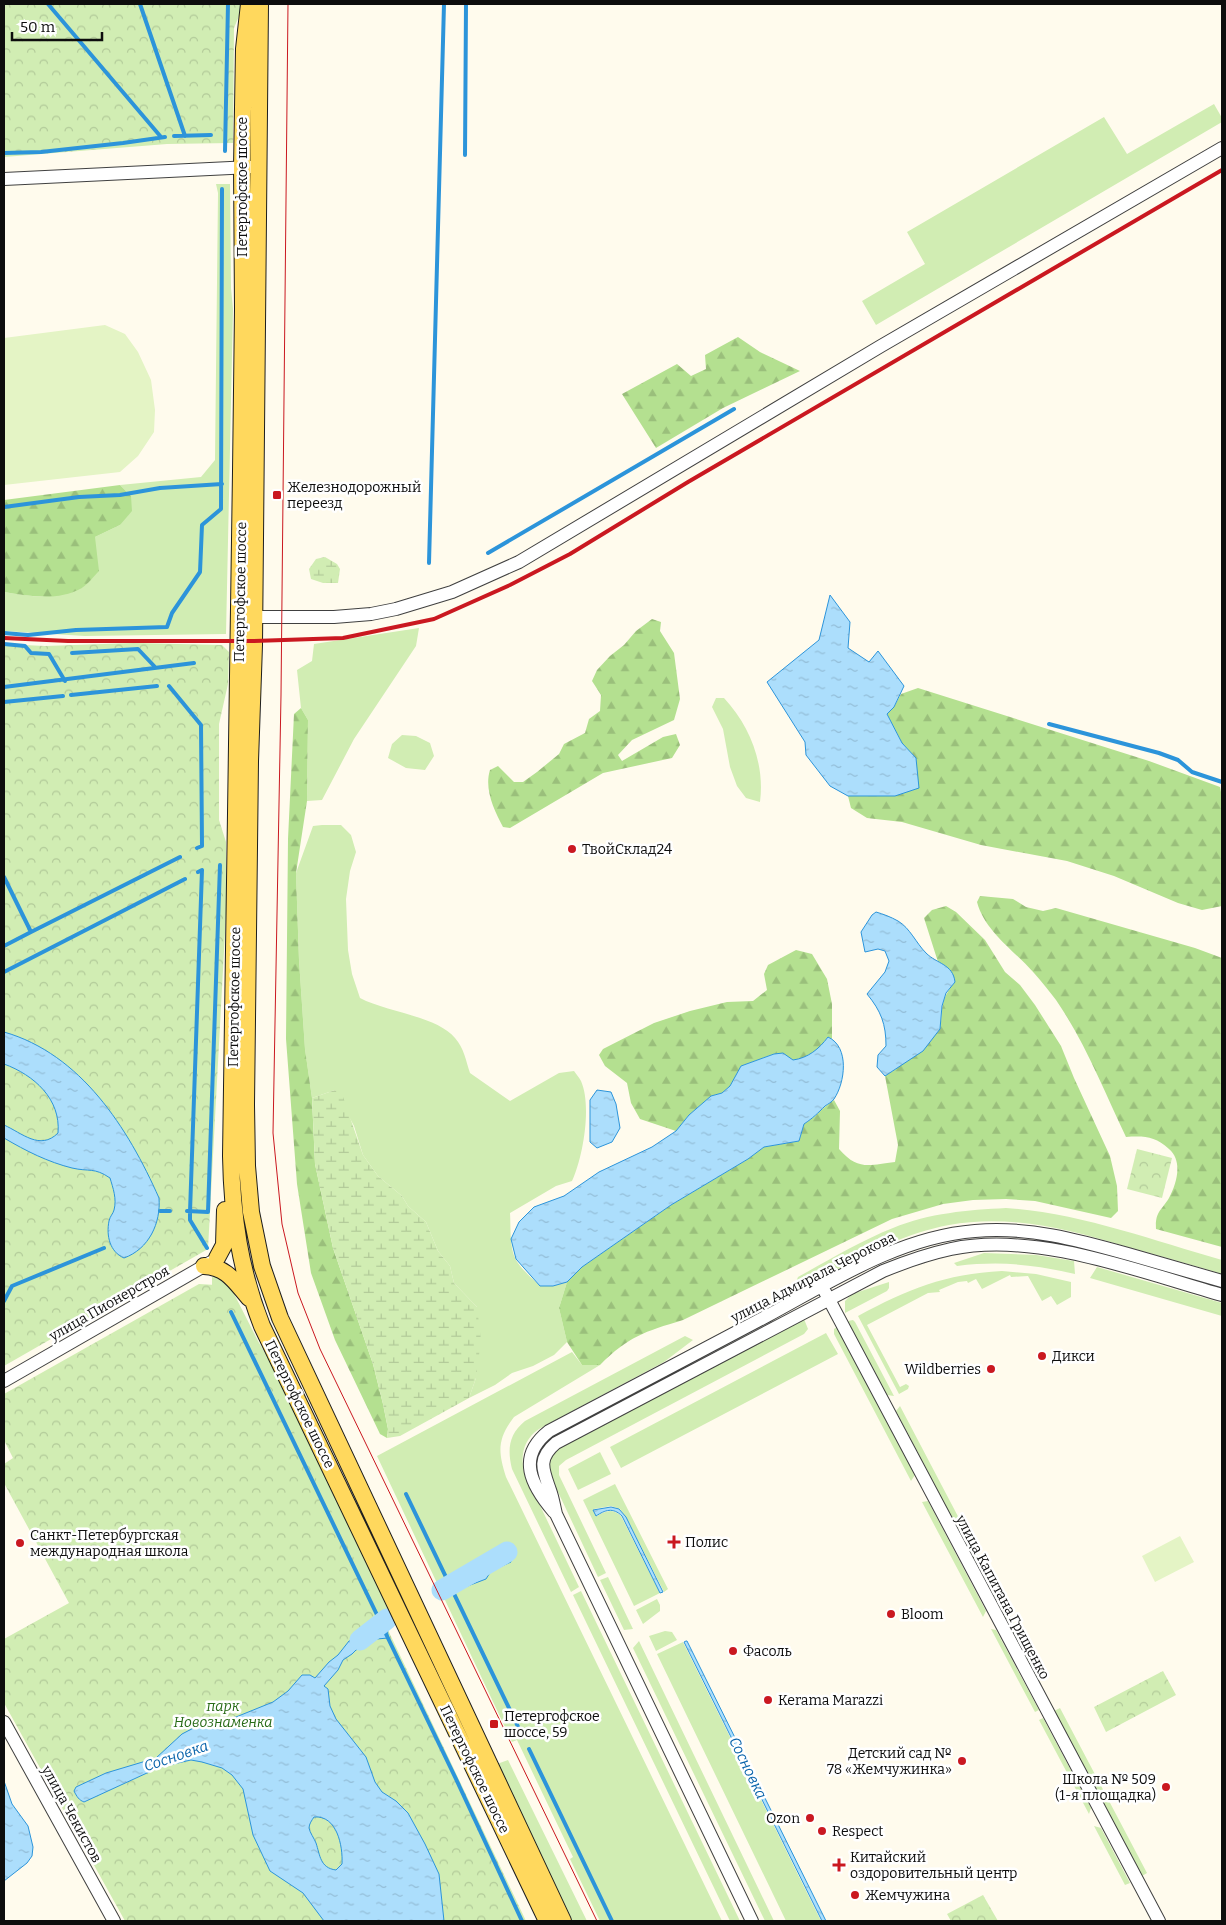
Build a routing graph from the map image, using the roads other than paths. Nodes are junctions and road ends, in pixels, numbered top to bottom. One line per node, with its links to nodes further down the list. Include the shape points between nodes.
1 (249, 4): 4 (main road, Петергофское шоссе, via 244,49)
2 (260, 4): 4 (main road, Петергофское шоссе)
3 (1222, 148): 6 (street, via 519,562 452,592 396,609 334,617)
4 (250, 167): 5 (street); 6 (main road, Петергофское шоссе, via 258,302)
5 (4, 179)
6 (247, 617): 7 (main road, Петергофское шоссе); 8 (main road, Петергофское шоссе, via 250,779 246,1086)
7 (231, 1156): 9 (main road, Петергофское шоссе, via 232,1202); 9 (main road, via 226,1173)
8 (251, 1212): 9 (main road); 10 (main road, Петергофское шоссе)
9 (226, 1255): 10 (main road, via 246,1256); 15 (main road, Петергофское шоссе); 15 (main road, via 220,1268); 16 (street, улица Пионерстроя)
10 (265, 1276): 21 (main road, Петергофское шоссе, via 280,1318)
11 (1222, 1281): 12 (street, улица Адмирала Черокова, via 1058,1236 976,1231 912,1244)
12 (822, 1286): 14 (street, улица Капитана Грищенко); 17 (street, улица Адмирала Черокова, via 549,1431 532,1448 530,1457)
13 (1222, 1295): 14 (street, улица Адмирала Черокова, via 1086,1256 1007,1245 977,1245 919,1257)
14 (828, 1298): 17 (street, улица Адмирала Черокова, via 556,1443 548,1449); 23 (street, улица Капитана Грищенко)
15 (252, 1302): 20 (main road, Петергофское шоссе)
16 (4, 1381)
17 (538, 1476): 22 (street, via 551,1492 556,1514)
18 (4, 1722): 19 (street, улица Чекистов)
19 (114, 1921)
20 (548, 1921)
21 (563, 1921)
22 (752, 1921)
23 (1159, 1921)

